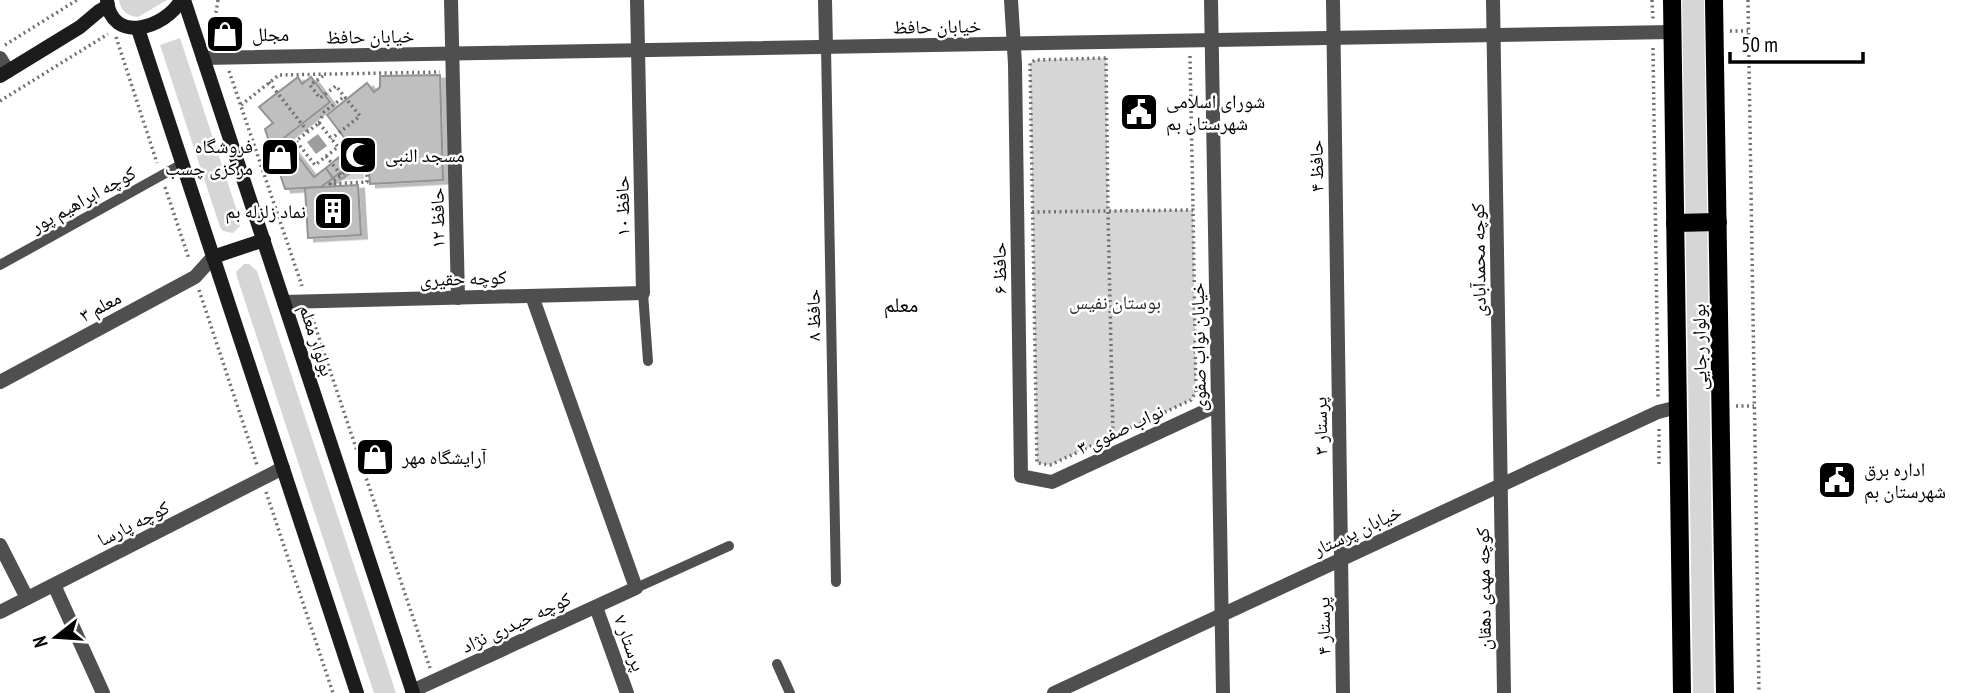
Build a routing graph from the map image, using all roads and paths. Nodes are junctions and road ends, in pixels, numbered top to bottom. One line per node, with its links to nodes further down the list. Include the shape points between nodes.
1 (77, 0): 22 (path)
2 (182, 0): 15 (main road, via 169,14); 27 (main road, بولوار معلم)
3 (218, 0): 25 (path, via 214,25)
4 (451, 0): 24 (street, حافظ ۱۲)
5 (637, 0): 23 (street, حافظ ۱۰)
6 (825, 0): 21 (street)
7 (1011, 0): 20 (street, حافظ ۶)
8 (1211, 0): 19 (street, خیابان نواب صفوی)
9 (1333, 0): 18 (street, حافظ ۴)
10 (1493, 0): 17 (street, کوچه محمدآبادی)
11 (1672, 0): 16 (main road, بولوار رجایی)
12 (1714, 0): 48 (main road, بولوار رجایی)
13 (1748, 0): 94 (path)
14 (108, 3): 15 (main road, via 118,23); 30 (main road, via 80,27)
15 (138, 29): 41 (main road)
16 (1672, 32): 17 (street, خیابان حافظ); 49 (main road, بولوار رجایی)
17 (1493, 35): 18 (street, خیابان حافظ); 69 (street, کوچه محمدآبادی)
18 (1333, 38): 19 (street, خیابان حافظ); 55 (street, حافظ ۴)
19 (1212, 40): 20 (street, خیابان حافظ); 62 (street, خیابان نواب صفوی)
20 (1014, 44): 21 (street, خیابان حافظ); 46 (street, حافظ ۶)
21 (826, 47): 23 (street, خیابان حافظ); 73 (lane, حافظ ۸)
22 (0, 48)
23 (638, 50): 24 (street, خیابان حافظ); 54 (street, حافظ ۱۰)
24 (452, 54): 25 (street, خیابان حافظ); 31 (street, حافظ ۱۲)
25 (225, 57): 27 (street, خیابان حافظ); 36 (path)
26 (1179, 57): 44 (path, via 1191,56)
27 (203, 58): 50 (main road, بولوار معلم)
28 (1106, 58): 29 (path); 45 (path); 47 (path, via 1031,63)
29 (1118, 58)
30 (3, 69)
31 (453, 72): 32 (path); 57 (street, حافظ ۱۲)
32 (325, 74): 33 (path, via 279,75); 34 (path, via 310,85 320,98 337,86)
33 (269, 82): 36 (path); 38 (path)
34 (345, 96): 37 (path, via 324,112); 39 (path, via 360,116)
35 (0, 101): 43 (path, via 114,31)
36 (241, 105): 59 (path)
37 (319, 123): 38 (path); 39 (path)
38 (308, 132): 40 (path, via 296,141 315,165)
39 (331, 138): 40 (path, via 338,147)
40 (326, 156): 42 (path)
41 (183, 164): 43 (lane, کوچه ابراهیم پور); 51 (main road)
42 (341, 175): 42 (path, via 330,184 367,181 367,171 359,161)
43 (162, 176): 52 (lane, کوچه ابراهیم پور); 53 (path)
44 (1193, 209): 45 (path); 64 (path, via 1196,392 1191,400)
45 (1108, 211): 47 (path); 64 (path)
46 (1017, 212): 47 (path); 68 (street, حافظ ۶, via 1021,476)
47 (1033, 212): 64 (path, via 1037,463 1050,465)
48 (1718, 222): 49 (main road); 93 (main road, بولوار رجایی)
49 (1675, 223): 63 (main road, بولوار رجایی)
50 (264, 240): 51 (main road); 58 (main road, بولوار معلم)
51 (213, 257): 53 (street, معلم ۳); 66 (main road)
52 (0, 265)
53 (195, 277): 61 (street, معلم ۳); 67 (path)
54 (643, 293): 56 (street, کوچه حقیری); 60 (lane, حافظ ۱۰)
55 (1337, 293): 72 (street, پرستار ۳)
56 (532, 296): 57 (street, کوچه حقیری); 75 (street)
57 (458, 298): 59 (street, کوچه حقیری)
58 (284, 302): 59 (street, کوچه حقیری); 82 (main road, بولوار معلم)
59 (307, 302): 81 (path)
60 (648, 361)
61 (0, 382)
62 (1218, 405): 65 (street, نواب صفوی ۳); 79 (street, خیابان نواب صفوی)
63 (1678, 407): 69 (street, خیابان پرستار); 92 (main road, بولوار رجایی)
64 (1113, 436): 65 (path)
65 (1111, 454): 68 (street, نواب صفوی ۳, via 1052,482)
66 (283, 468): 67 (street, کوچه پارسا); 85 (main road)
67 (262, 479): 74 (street, کوچه پارسا); 84 (path)
68 (1037, 479)
69 (1501, 485): 72 (street, خیابان پرستار); 91 (street, کوچه مهدی دهقان)
70 (0, 545): 76 (street)
71 (729, 546): 75 (lane)
72 (1341, 559): 79 (street, خیابان پرستار); 90 (street, پرستار ۴)
73 (835, 582)
74 (54, 585): 76 (street, کوچه پارسا); 83 (street)
75 (636, 588): 77 (street, کوچه حیدری نژاد)
76 (27, 598): 78 (street, کوچه پارسا)
77 (596, 607): 81 (street, کوچه حیدری نژاد); 86 (street, پرستار ۷)
78 (0, 612)
79 (1222, 615): 88 (street, خیابان پرستار); 89 (street, خیابان نواب صفوی)
80 (777, 664): 87 (lane)
81 (434, 681): 82 (street, کوچه حیدری نژاد)
82 (413, 692)
83 (103, 693)
84 (333, 693)
85 (357, 693)
86 (627, 693)
87 (790, 693)
88 (1054, 693)
89 (1223, 693)
90 (1343, 693)
91 (1504, 693)
92 (1682, 693)
93 (1725, 693)
94 (1759, 693)

